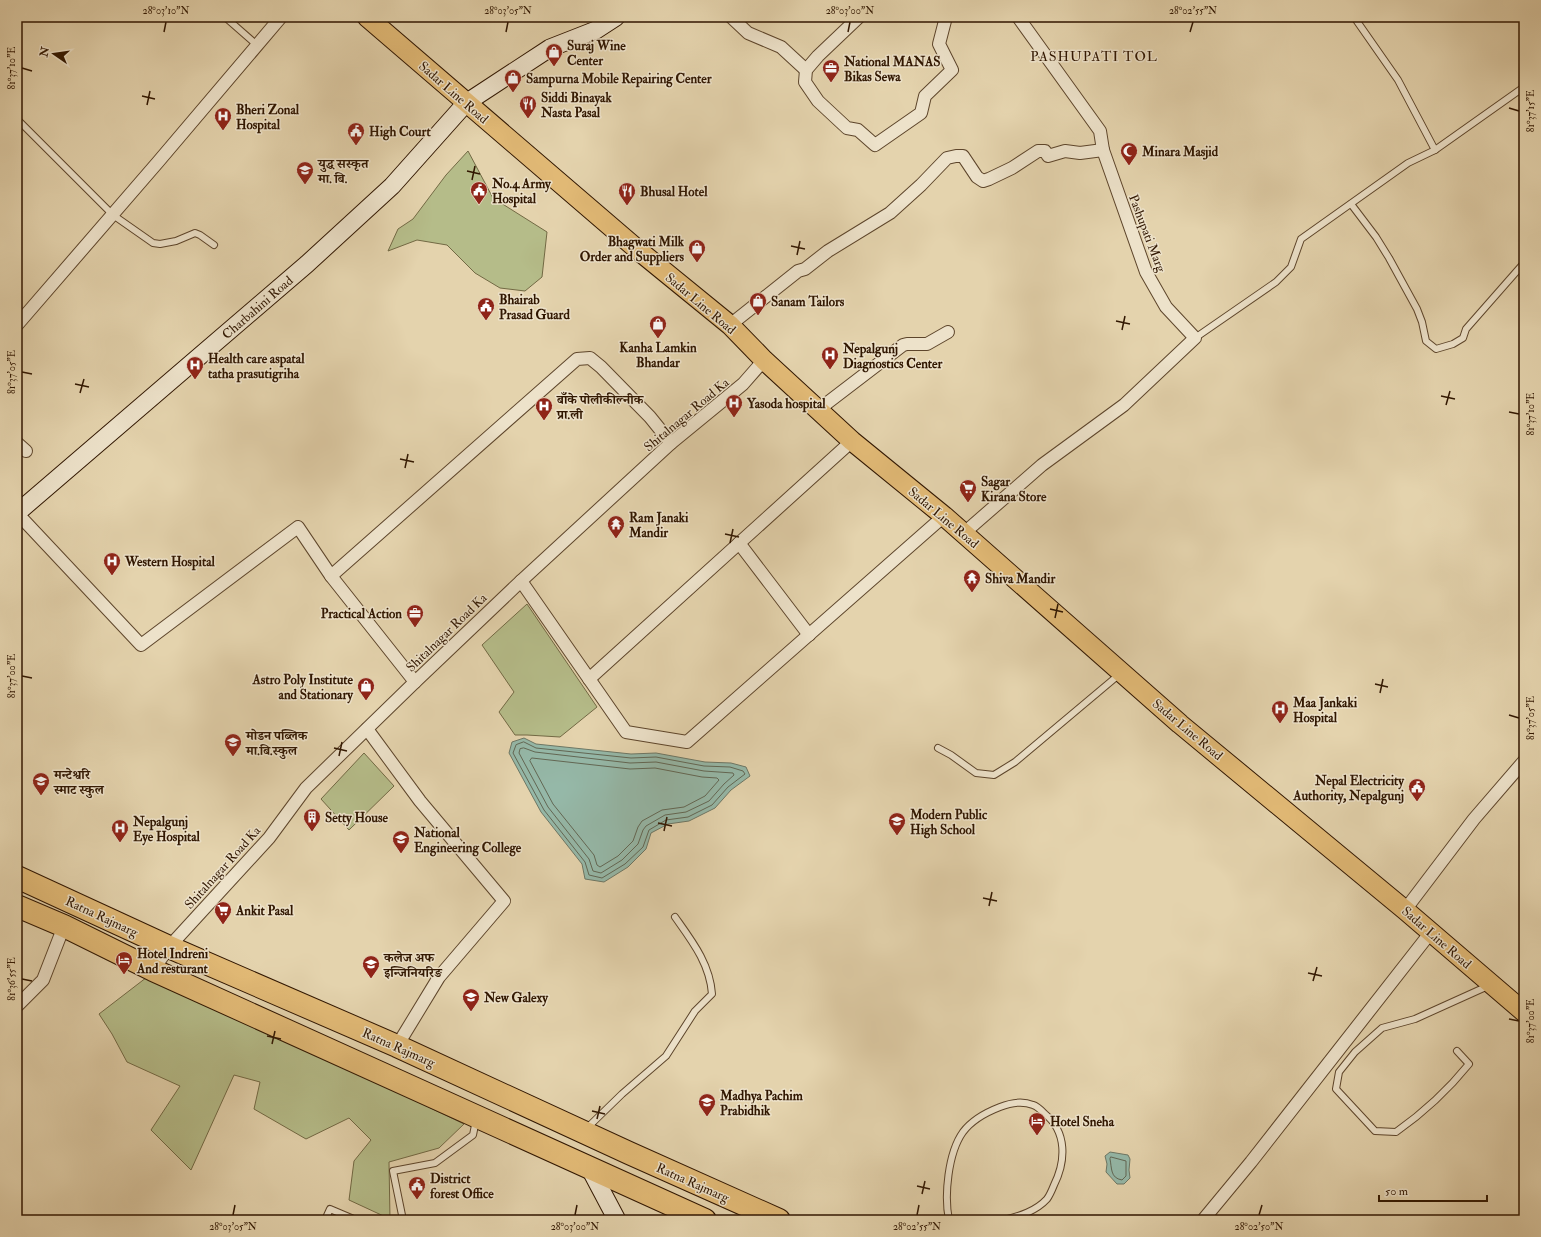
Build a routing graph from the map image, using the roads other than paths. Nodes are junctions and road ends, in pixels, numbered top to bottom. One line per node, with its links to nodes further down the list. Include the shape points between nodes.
1 (225, 17): 10 (lane)
2 (281, 17): 10 (street)
3 (367, 17): 13 (main road, Sadar Line Road)
4 (732, 17): 11 (street, via 748,33 781,47)
5 (859, 17): 11 (street)
6 (946, 17): 11 (street, via 939,44 952,70 925,96 921,113 875,145 858,130 847,128 818,101 805,82)
7 (1018, 17): 15 (street, Pashupati Marg, via 1100,131)
8 (1354, 17): 16 (lane, via 1398,80)
9 (612, 18): 13 (main road, Charbahini Road, via 596,30 550,48)
10 (257, 45): 18 (street)
11 (806, 70)
12 (1524, 88): 16 (lane)
13 (466, 103): 21 (main road, Sadar Line Road); 31 (main road, Charbahini Road, via 392,186 341,233)
14 (17, 118): 18 (lane)
15 (1103, 150): 21 (street, via 1080,153 1065,151 1048,156 1045,151 1038,151 1012,168 982,181 963,156 947,158 890,213 828,251 805,269 798,271); 24 (street, Pashupati Marg, via 1146,272 1166,307)
16 (1435, 150): 17 (lane, via 1408,163)
17 (1351, 204): 20 (lane, via 1389,258 1417,309 1426,341 1436,349 1463,338 1466,328); 24 (lane, via 1301,239 1291,267 1276,282)
18 (112, 215): 19 (lane, via 153,243 176,241 196,233); 22 (street)
19 (214, 245)
20 (1524, 263)
21 (730, 325): 25 (main road, Sadar Line Road)
22 (17, 326)
23 (948, 332): 26 (street, via 926,344 903,345)
24 (1195, 338): 33 (street, via 1124,405 1042,465)
25 (764, 360): 26 (main road, Sadar Line Road); 29 (street, Shitalnagar Road Ka, via 743,384)
26 (818, 410): 27 (main road, Sadar Line Road)
27 (852, 441): 32 (main road, Sadar Line Road); 34 (street)
28 (17, 443): 30 (street)
29 (671, 443): 35 (street, via 601,366 590,358 577,359); 36 (street, Shitalnagar Road Ka)
30 (26, 451)
31 (17, 513): 35 (street, via 140,645 298,527)
32 (944, 516): 33 (main road, Sadar Line Road); 37 (street)
33 (964, 533): 38 (main road, Sadar Line Road)
34 (739, 543): 37 (street); 39 (street)
35 (331, 576): 40 (street)
36 (521, 581): 39 (street); 40 (street, Shitalnagar Road Ka)
37 (809, 635): 39 (street, via 687,742 626,732)
38 (1122, 672): 42 (lane, via 1015,762 994,775 976,773); 46 (main road, Sadar Line Road, via 1180,724)
39 (589, 679)
40 (414, 682): 41 (street, Shitalnagar Road Ka)
41 (368, 729): 50 (street, Shitalnagar Road Ka, via 306,788 268,838); 55 (street, via 420,801 504,901 439,977)
42 (938, 748)
43 (1524, 761): 46 (street, via 1474,819)
44 (17, 877): 50 (highway, Ratna Rajmarg)
45 (17, 906): 48 (highway, Ratna Rajmarg)
46 (1405, 910): 49 (main road, Sadar Line Road)
47 (675, 917): 58 (lane, via 699,951 711,980 712,994 695,1012 666,1056)
48 (64, 926): 51 (highway, Ratna Rajmarg); 53 (street, via 43,980)
49 (1431, 932): 52 (main road, Sadar Line Road); 68 (street, via 1251,1162)
50 (169, 947): 51 (street, Shitalnagar Road Ka); 55 (highway, Ratna Rajmarg)
51 (153, 970): 57 (highway, Ratna Rajmarg)
52 (1492, 984): 54 (main road, Sadar Line Road); 56 (lane, via 1416,1019 1382,1028 1354,1052 1338,1072 1336,1089 1375,1131 1396,1132 1421,1114 1469,1064)
53 (17, 1006)
54 (1524, 1012)
55 (397, 1046): 58 (highway, Ratna Rajmarg)
56 (1457, 1051)
57 (476, 1117): 59 (highway, Ratna Rajmarg); 63 (lane, via 473,1136 435,1163 393,1171)
58 (583, 1132): 65 (highway, Ratna Rajmarg)
59 (590, 1169): 60 (highway, Ratna Rajmarg); 64 (main road)
60 (698, 1218)
61 (325, 1220): 62 (lane, via 330,1209)
62 (356, 1220)
63 (403, 1220)
64 (617, 1220)
65 (779, 1220)
66 (949, 1220): 67 (lane, via 948,1190 953,1154 963,1132 987,1112 1012,1103 1033,1105 1057,1126 1063,1149 1059,1175 1048,1198 1025,1214)
67 (1004, 1220)
68 (1202, 1220)

